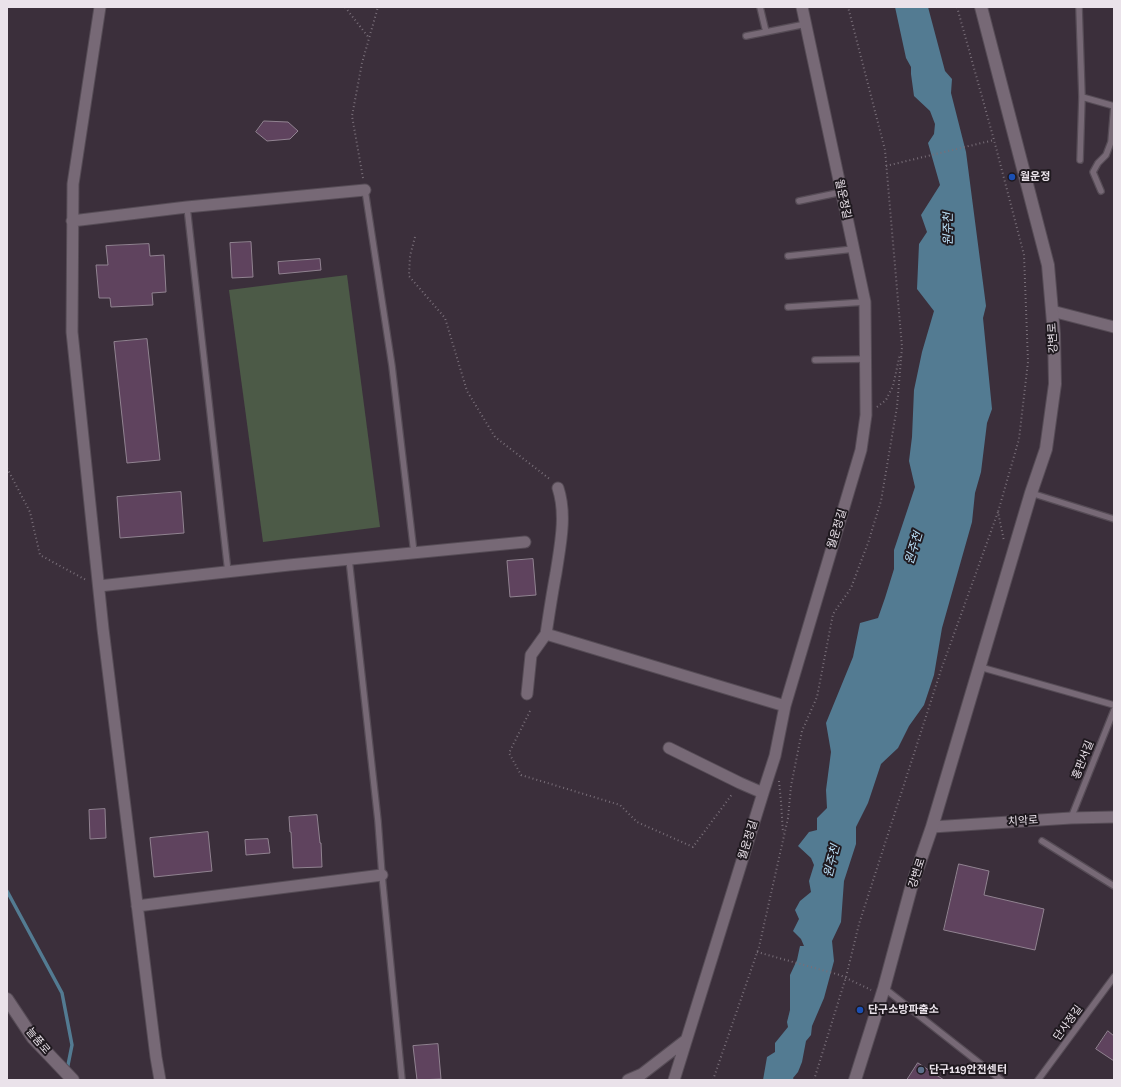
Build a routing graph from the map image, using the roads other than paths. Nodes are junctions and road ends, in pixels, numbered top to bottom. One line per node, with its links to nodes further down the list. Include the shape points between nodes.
1 (100, 7): 16 (street, via 73,184)
2 (760, 7): 7 (lane)
3 (802, 7): 6 (street, 월운정길)
4 (981, 7): 21 (street, 강변로, via 1048,265)
5 (1079, 7): 9 (lane)
6 (806, 24): 7 (lane); 13 (street, 월운정길)
7 (766, 32): 8 (lane)
8 (746, 36)
9 (1082, 97): 10 (lane); 12 (lane, via 1114,106 1111,142 1106,155 1094,172)
10 (1080, 160)
11 (365, 190): 15 (street); 29 (lane, via 392,366)
12 (1101, 191)
13 (842, 192): 14 (lane); 17 (street, 월운정길)
14 (799, 201)
15 (187, 207): 16 (street); 31 (lane)
16 (72, 221): 32 (street, via 72,332)
17 (854, 249): 18 (lane); 19 (street, 월운정길)
18 (788, 256)
19 (865, 302): 20 (lane); 23 (street, 월운정길)
20 (788, 307)
21 (1052, 311): 22 (street); 26 (street, 강변로, via 1055,384 1046,449)
22 (1114, 327)
23 (866, 359): 24 (lane); 37 (street, 월운정길, via 866,415 861,450)
24 (816, 360)
25 (558, 488): 33 (street, via 562,499 561,529)
26 (1031, 493): 27 (lane); 34 (street, 강변로)
27 (1114, 520)
28 (525, 542): 29 (street)
29 (414, 553): 30 (street)
30 (349, 559): 31 (street); 45 (lane)
31 (228, 572): 32 (street)
32 (99, 586): 47 (street)
33 (546, 634): 35 (street, via 531,655); 37 (street)
34 (980, 667): 36 (lane); 43 (street, 강변로)
35 (527, 694)
36 (1114, 705)
37 (785, 706): 40 (street, 월운정길, via 775,756)
38 (1114, 710): 42 (lane, 홍판서길)
39 (669, 748): 40 (street)
40 (763, 793): 51 (street, 월운정길)
41 (1114, 817): 42 (street, 치악로)
42 (1071, 818): 43 (street, 치악로)
43 (932, 827): 49 (street, 강변로, via 911,888)
44 (1042, 841): 46 (lane)
45 (382, 875): 47 (street); 54 (lane)
46 (1114, 886)
47 (137, 906): 53 (street)
48 (1114, 977): 59 (lane, 단사정길)
49 (883, 992): 57 (street, 강변로); 58 (lane)
50 (7, 999): 52 (street, 늘품로, via 33,1038)
51 (686, 1040): 55 (street, via 642,1074); 56 (street, 월운정길)
52 (73, 1080)
53 (160, 1080)
54 (402, 1080)
55 (628, 1080)
56 (674, 1080)
57 (855, 1080)
58 (1001, 1080)
59 (1038, 1080)

